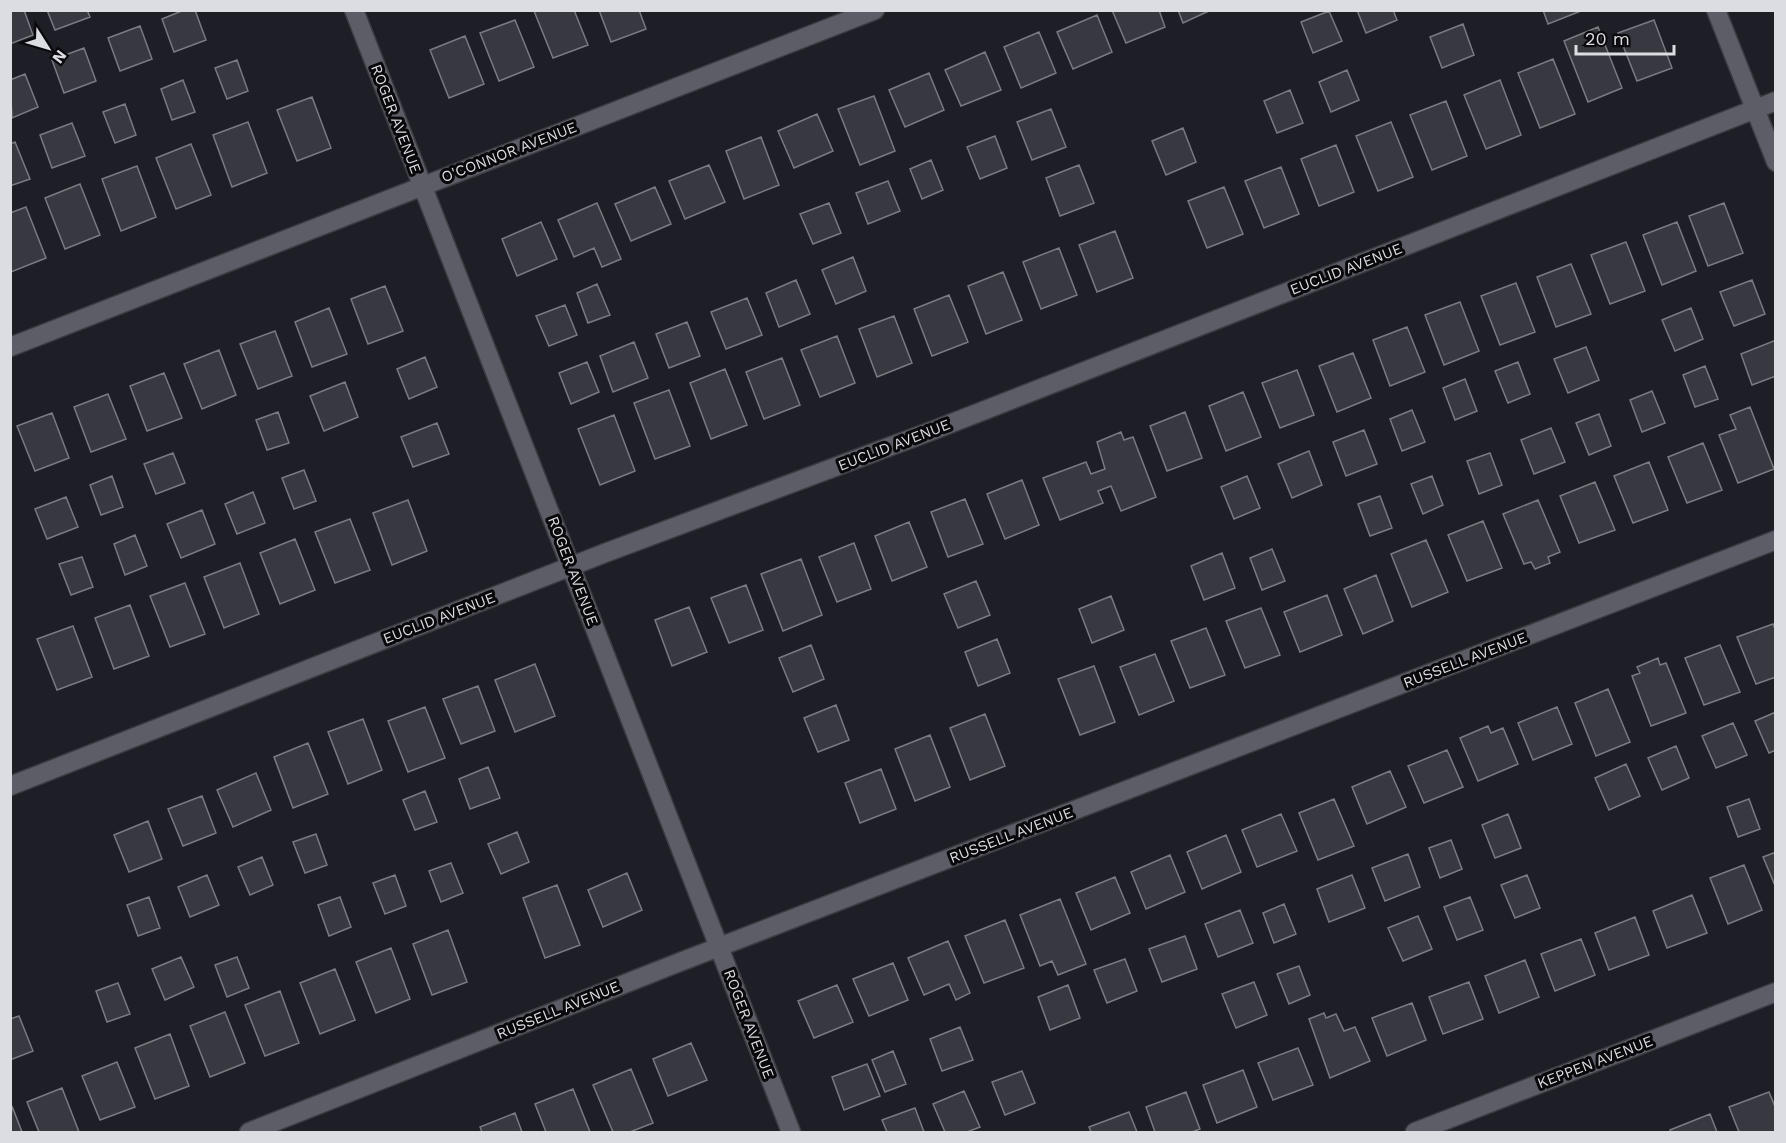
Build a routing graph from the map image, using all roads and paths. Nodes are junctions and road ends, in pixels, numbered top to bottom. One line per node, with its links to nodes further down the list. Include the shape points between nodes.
1 (354, 10): 7 (street, ROGER AVENUE)
2 (875, 10): 7 (street, O'CONNOR AVENUE)
3 (1716, 10): 5 (street)
4 (1776, 101): 5 (street, EUCLID AVENUE)
5 (1755, 109): 6 (street); 10 (street, EUCLID AVENUE, via 934,430)
6 (1776, 162)
7 (422, 185): 8 (street, O'CONNOR AVENUE); 10 (street, ROGER AVENUE)
8 (10, 347)
9 (1776, 540): 12 (street, RUSSELL AVENUE)
10 (571, 567): 11 (street, EUCLID AVENUE); 12 (street, ROGER AVENUE)
11 (10, 786)
12 (718, 947): 14 (street, RUSSELL AVENUE); 15 (street, ROGER AVENUE)
13 (1776, 992): 16 (street, KEPPEN AVENUE)
14 (249, 1132)
15 (791, 1132)
16 (1415, 1132)

